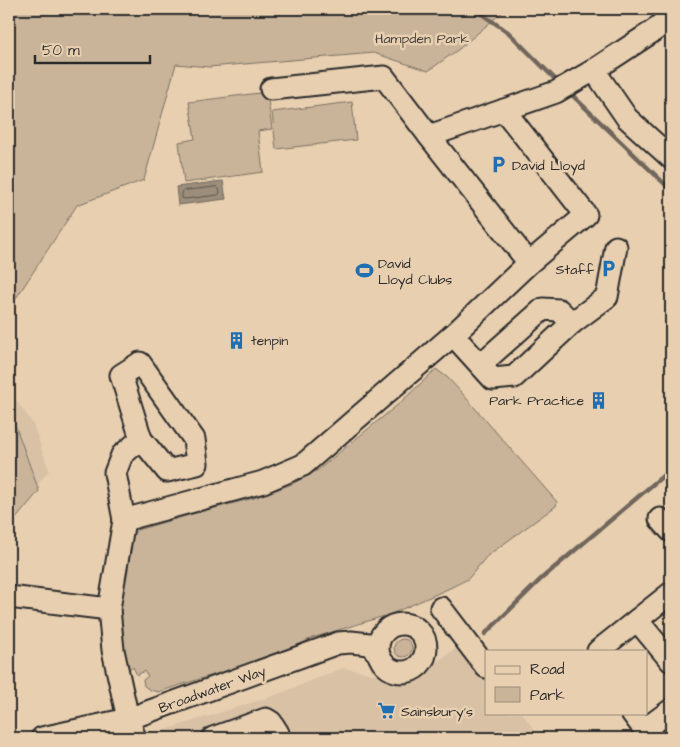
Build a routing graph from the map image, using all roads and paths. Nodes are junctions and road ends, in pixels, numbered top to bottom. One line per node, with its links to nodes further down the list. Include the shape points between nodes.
1 (671, 15): 2 (street)
2 (594, 70): 4 (street, via 556,92); 6 (street, via 627,118)
3 (271, 89): 5 (street, via 384,77)
4 (504, 110): 5 (street); 8 (street, via 586,215)
5 (429, 136): 8 (street)
6 (671, 158)
7 (616, 247): 9 (street, via 607,298)
8 (529, 263): 10 (street)
9 (572, 323): 11 (street, via 514,377 493,378); 11 (street, via 559,310 543,309)
10 (452, 335): 11 (street); 13 (street, via 303,465 263,482)
11 (480, 365)
12 (142, 439): 12 (street, via 121,375 140,363 194,439 197,464 166,471); 13 (street, via 122,455 115,472)
13 (124, 520): 16 (street)
14 (671, 593): 17 (street)
15 (9, 597): 16 (street)
16 (109, 609): 25 (street, via 113,650)
17 (638, 620): 19 (street); 21 (street)
18 (419, 631): 20 (street, via 405,624 390,627 380,638); 20 (street, Broadwater Way, via 426,652 413,670 392,670); 22 (street, via 449,604)
19 (599, 650)
20 (378, 653): 25 (street, Broadwater Way, via 369,644 338,643)
21 (671, 661)
22 (485, 665)
23 (671, 710): 24 (street, via 648,727 641,725)
24 (633, 714)
25 (132, 729): 27 (street, Broadwater Way)
26 (278, 733): 29 (street, via 266,719)
27 (42, 738)
28 (206, 738): 29 (street)
29 (212, 738)

